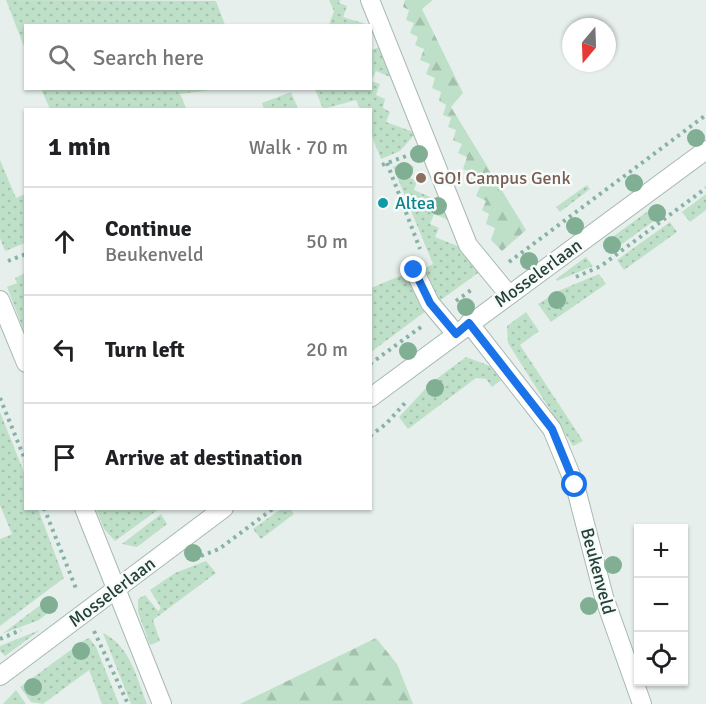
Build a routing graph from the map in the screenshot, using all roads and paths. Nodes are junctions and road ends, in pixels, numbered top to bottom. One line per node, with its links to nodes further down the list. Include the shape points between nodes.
1 (370, 0): 8 (street, via 468,244)
2 (706, 115): 8 (path)
3 (706, 150): 9 (street, Mosselerlaan)
4 (387, 163): 7 (path, via 427,265)
5 (24, 255): 6 (path)
6 (8, 261)
7 (414, 270): 11 (street, Beukenveld, via 430,303)
8 (492, 274): 9 (street); 11 (path)
9 (509, 295): 12 (street, Mosselerlaan)
10 (0, 300): 13 (street)
11 (440, 314): 12 (street, Beukenveld); 14 (path)
12 (463, 328): 15 (street, Mosselerlaan); 27 (street, Beukenveld, via 552,429 575,485 604,597)
13 (24, 358)
14 (372, 363)
15 (372, 396)
16 (0, 398): 17 (path)
17 (24, 457)
18 (45, 510): 22 (path)
19 (85, 510): 21 (street)
20 (221, 510): 21 (street, Mosselerlaan)
21 (116, 589): 24 (street, Mosselerlaan); 26 (street)
22 (78, 593)
23 (92, 627): 25 (path)
24 (0, 676)
25 (128, 704)
26 (162, 704)
27 (642, 704)

